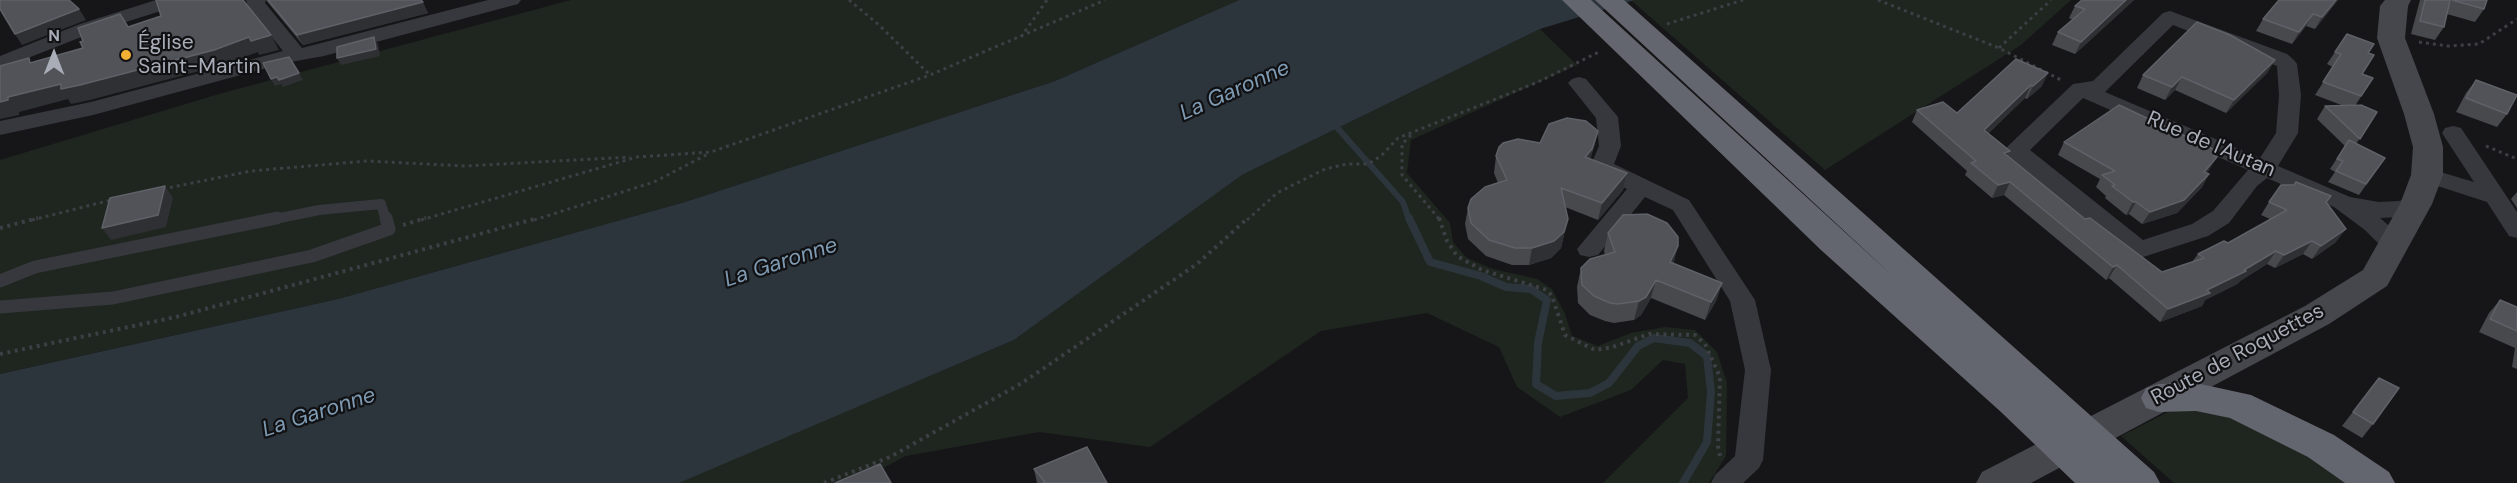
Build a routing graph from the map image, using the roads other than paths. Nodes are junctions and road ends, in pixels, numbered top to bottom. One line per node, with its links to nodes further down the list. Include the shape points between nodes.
1 (176, 0): 8 (street, via 87,28)
2 (256, 0): 7 (street)
3 (511, 0): 7 (street)
4 (1575, 0): 20 (highway)
5 (1608, 0): 20 (highway)
6 (2398, 0): 14 (main road, Route de Roquettes, via 2391,38 2428,147)
7 (297, 55): 11 (street)
8 (0, 63)
9 (1579, 83): 15 (street, via 1607,117 1610,146 1601,167)
10 (2080, 89): 13 (street, Rue de l'Autan); 13 (street, via 2099,87 2170,17 2280,58 2287,64 2289,77 2287,133); 13 (street, via 2016,151 2140,250 2200,230 2222,217 2249,181)
11 (0, 128)
12 (2453, 134): 16 (street)
13 (2265, 168): 17 (street, Rue de l'Autan)
14 (2427, 175): 16 (street); 18 (main road, Route de Roquettes)
15 (1643, 185): 22 (street); 27 (street, via 1681,205 1742,300 1758,370 1749,460)
16 (2496, 197): 19 (street)
17 (2342, 202): 18 (street, Rue de l'Autan, via 2379,210); 21 (street, Rue de l'Autan)
18 (2416, 204): 21 (main road, Route de Roquettes)
19 (2517, 230)
20 (1848, 236): 26 (highway)
21 (2394, 244): 25 (main road, Route de Roquettes, via 2375,278 2317,315)
22 (1589, 249)
23 (0, 281): 24 (lane, via 35,267 319,210 381,204 389,229 312,256 113,298)
24 (0, 307)
25 (2159, 398): 28 (main road, Route de Roquettes); 29 (highway, via 2196,397 2238,405 2321,446)
26 (2124, 481)
27 (1726, 482)
28 (1996, 483)
29 (2374, 483)

